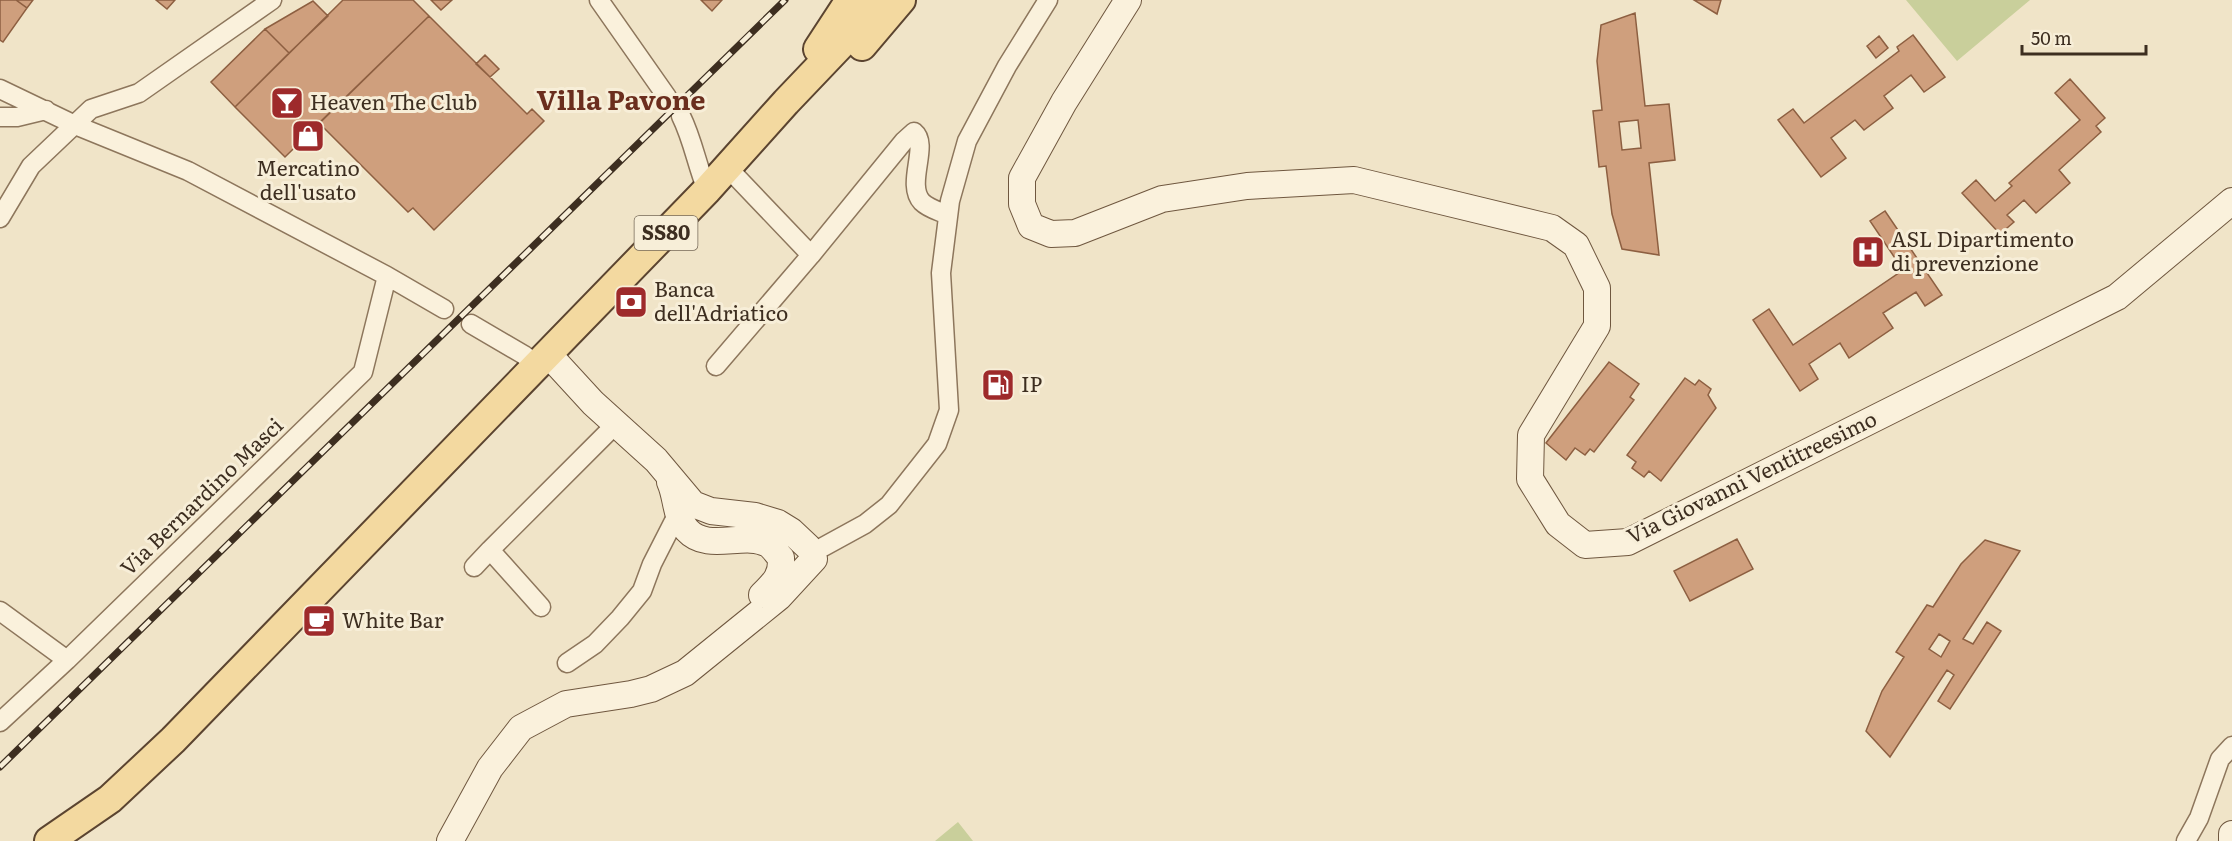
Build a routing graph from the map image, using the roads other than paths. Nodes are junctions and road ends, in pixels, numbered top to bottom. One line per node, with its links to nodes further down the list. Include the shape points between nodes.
1 (272, 0): 14 (street, via 139,93 91,109)
2 (599, 0): 9 (street)
3 (849, 0): 10 (main road, SS80)
4 (875, 0): 10 (main road, SS80, via 848,37)
5 (901, 0): 10 (main road, SS80, via 865,43)
6 (1048, 0): 18 (street, via 967,141)
7 (1128, 0): 17 (street, Via Giovanni Ventitreesimo, via 1022,178 1022,204 1031,226 1051,234 1075,233 1162,199 1247,186 1354,180 1552,228 1576,245 1597,288 1597,326 1531,435 1530,479 1558,524 1584,545 1628,542 2117,297)
8 (0, 89): 11 (street)
9 (667, 97)
10 (786, 102): 15 (main road, SS80)
11 (46, 110): 12 (street); 14 (street)
12 (0, 117)
13 (681, 117): 16 (street)
14 (75, 125): 19 (street, via 31,166); 21 (street, via 188,171)
15 (727, 167): 16 (main road, SS80); 20 (street)
16 (707, 190): 24 (main road, SS80)
17 (2232, 201)
18 (948, 215): 20 (street, via 920,199 916,182 921,143 914,132); 30 (street, via 941,273 949,410 937,444 889,505 865,524)
19 (0, 218)
20 (811, 255): 25 (street)
21 (387, 276): 22 (street); 34 (street, Via Bernardino Masci, via 363,372)
22 (444, 309)
23 (471, 324): 24 (street, via 524,355)
24 (542, 360): 26 (street); 40 (main road, SS80, via 147,765 110,799)
25 (716, 366)
26 (616, 424): 27 (street, via 656,460); 29 (street)
27 (669, 478): 28 (street); 30 (street, via 693,504 778,524)
28 (678, 513): 35 (street, via 642,591 595,644); 36 (street, via 695,537 710,542 767,544 781,558 782,572 758,599 717,630)
29 (490, 550): 31 (street); 32 (street)
30 (815, 551): 36 (street, via 779,597)
31 (474, 567)
32 (541, 607)
33 (0, 611): 34 (street)
34 (67, 660): 37 (street, Via Bernardino Masci)
35 (567, 663)
36 (685, 673): 41 (street, via 651,689 566,704 521,728 490,768)
37 (0, 722)
38 (2232, 746): 42 (street, via 2220,759 2199,818)
39 (2232, 834): 43 (street)
40 (49, 841)
41 (450, 841)
42 (2186, 841)
43 (2232, 841)

